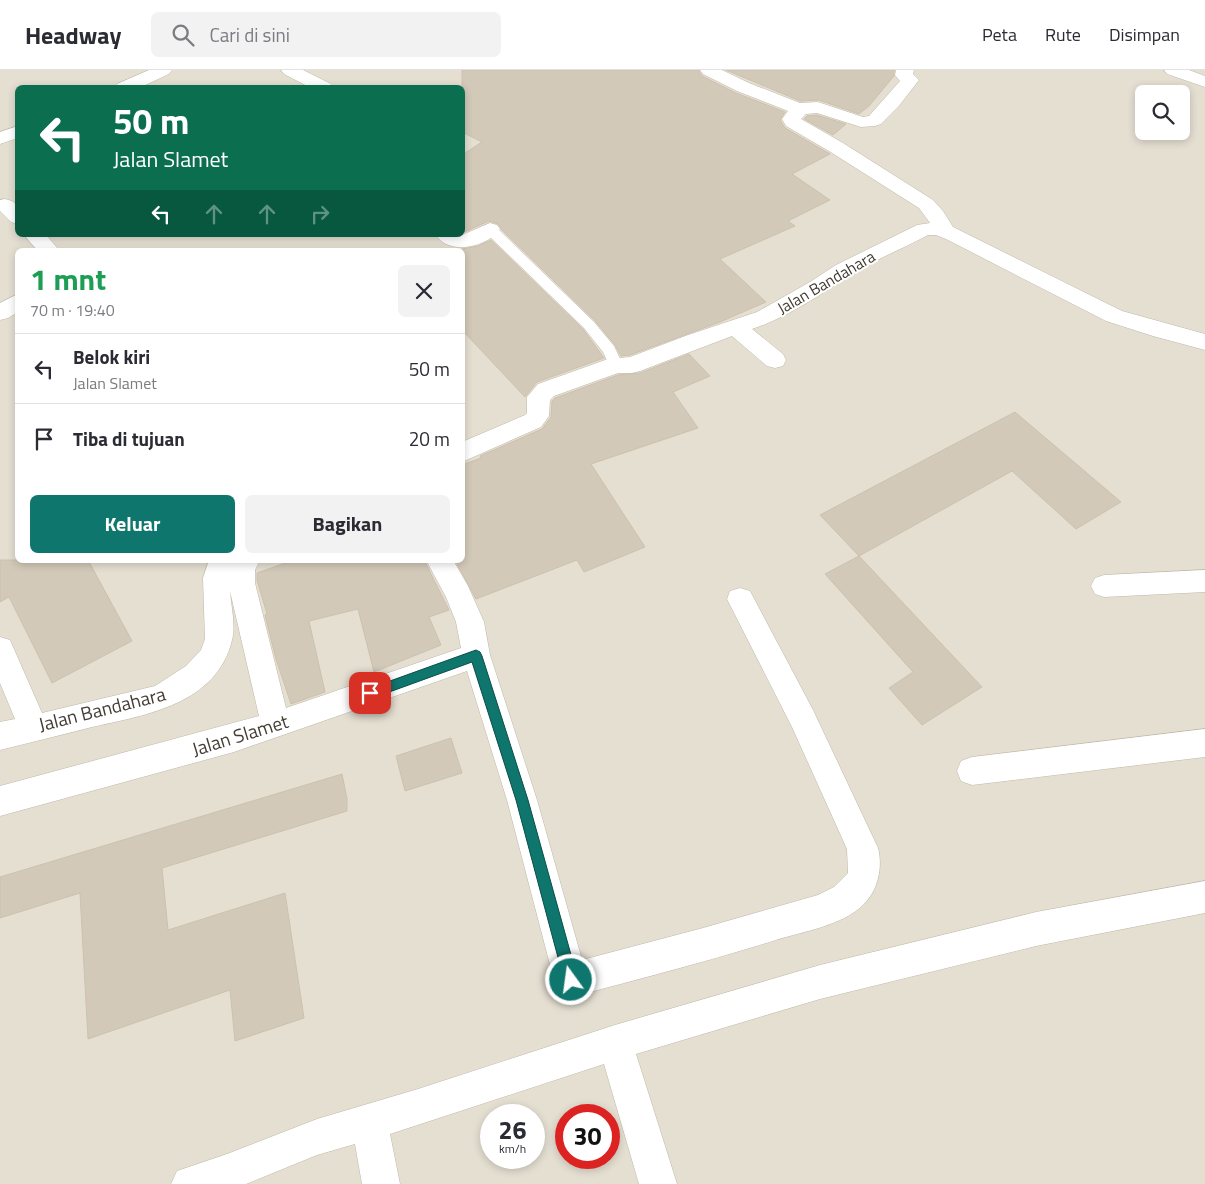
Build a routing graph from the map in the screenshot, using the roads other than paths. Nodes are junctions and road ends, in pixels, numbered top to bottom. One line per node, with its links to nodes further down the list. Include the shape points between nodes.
1 (163, 70): 7 (street)
2 (290, 70): 8 (street)
3 (709, 70): 9 (street)
4 (905, 70): 9 (street, via 903,73 910,80 875,120 861,122 818,107)
5 (1173, 70): 6 (street)
6 (1205, 82)
7 (130, 85)
8 (319, 85)
9 (798, 109): 13 (street, via 792,122 926,204)
10 (15, 132): 11 (street)
11 (0, 138)
12 (490, 229): 15 (street, via 464,242); 22 (lane, via 589,325)
13 (944, 231): 19 (street, Jalan Bandahara, via 924,229 842,270 818,288 765,317); 20 (street, Jalan Bandahara, via 1114,316)
14 (36, 237): 16 (street)
15 (450, 237)
16 (47, 248)
17 (15, 303): 18 (street)
18 (0, 313)
19 (735, 327): 21 (street); 22 (street, Jalan Bandahara, via 632,365)
20 (1205, 342)
21 (775, 360)
22 (616, 364): 23 (street, Jalan Bandahara, via 546,390 539,398 539,414 533,422)
23 (465, 452)
24 (222, 563): 33 (street, Jalan Bandahara, via 216,574 219,639 198,673 161,698)
25 (245, 563): 32 (street, via 242,583)
26 (441, 563): 31 (street, via 470,622)
27 (1205, 581): 28 (street)
28 (1104, 586)
29 (740, 599): 31 (street, via 803,719 862,848 865,873 851,894 830,907 704,946 571,980 524,809)
30 (0, 649): 33 (street)
31 (476, 656): 32 (street, Jalan Slamet)
32 (275, 724): 37 (street, Jalan Slamet, via 234,738)
33 (33, 727): 34 (street, Jalan Bandahara)
34 (0, 736)
35 (1205, 743): 36 (street)
36 (972, 771)
37 (0, 800)
38 (1205, 897): 39 (street, via 1036,928 820,982)
39 (615, 1043): 40 (street); 44 (street)
40 (369, 1122): 41 (street, via 317,1137); 43 (street)
41 (228, 1179): 42 (street)
42 (190, 1184)
43 (381, 1184)
44 (658, 1184)

